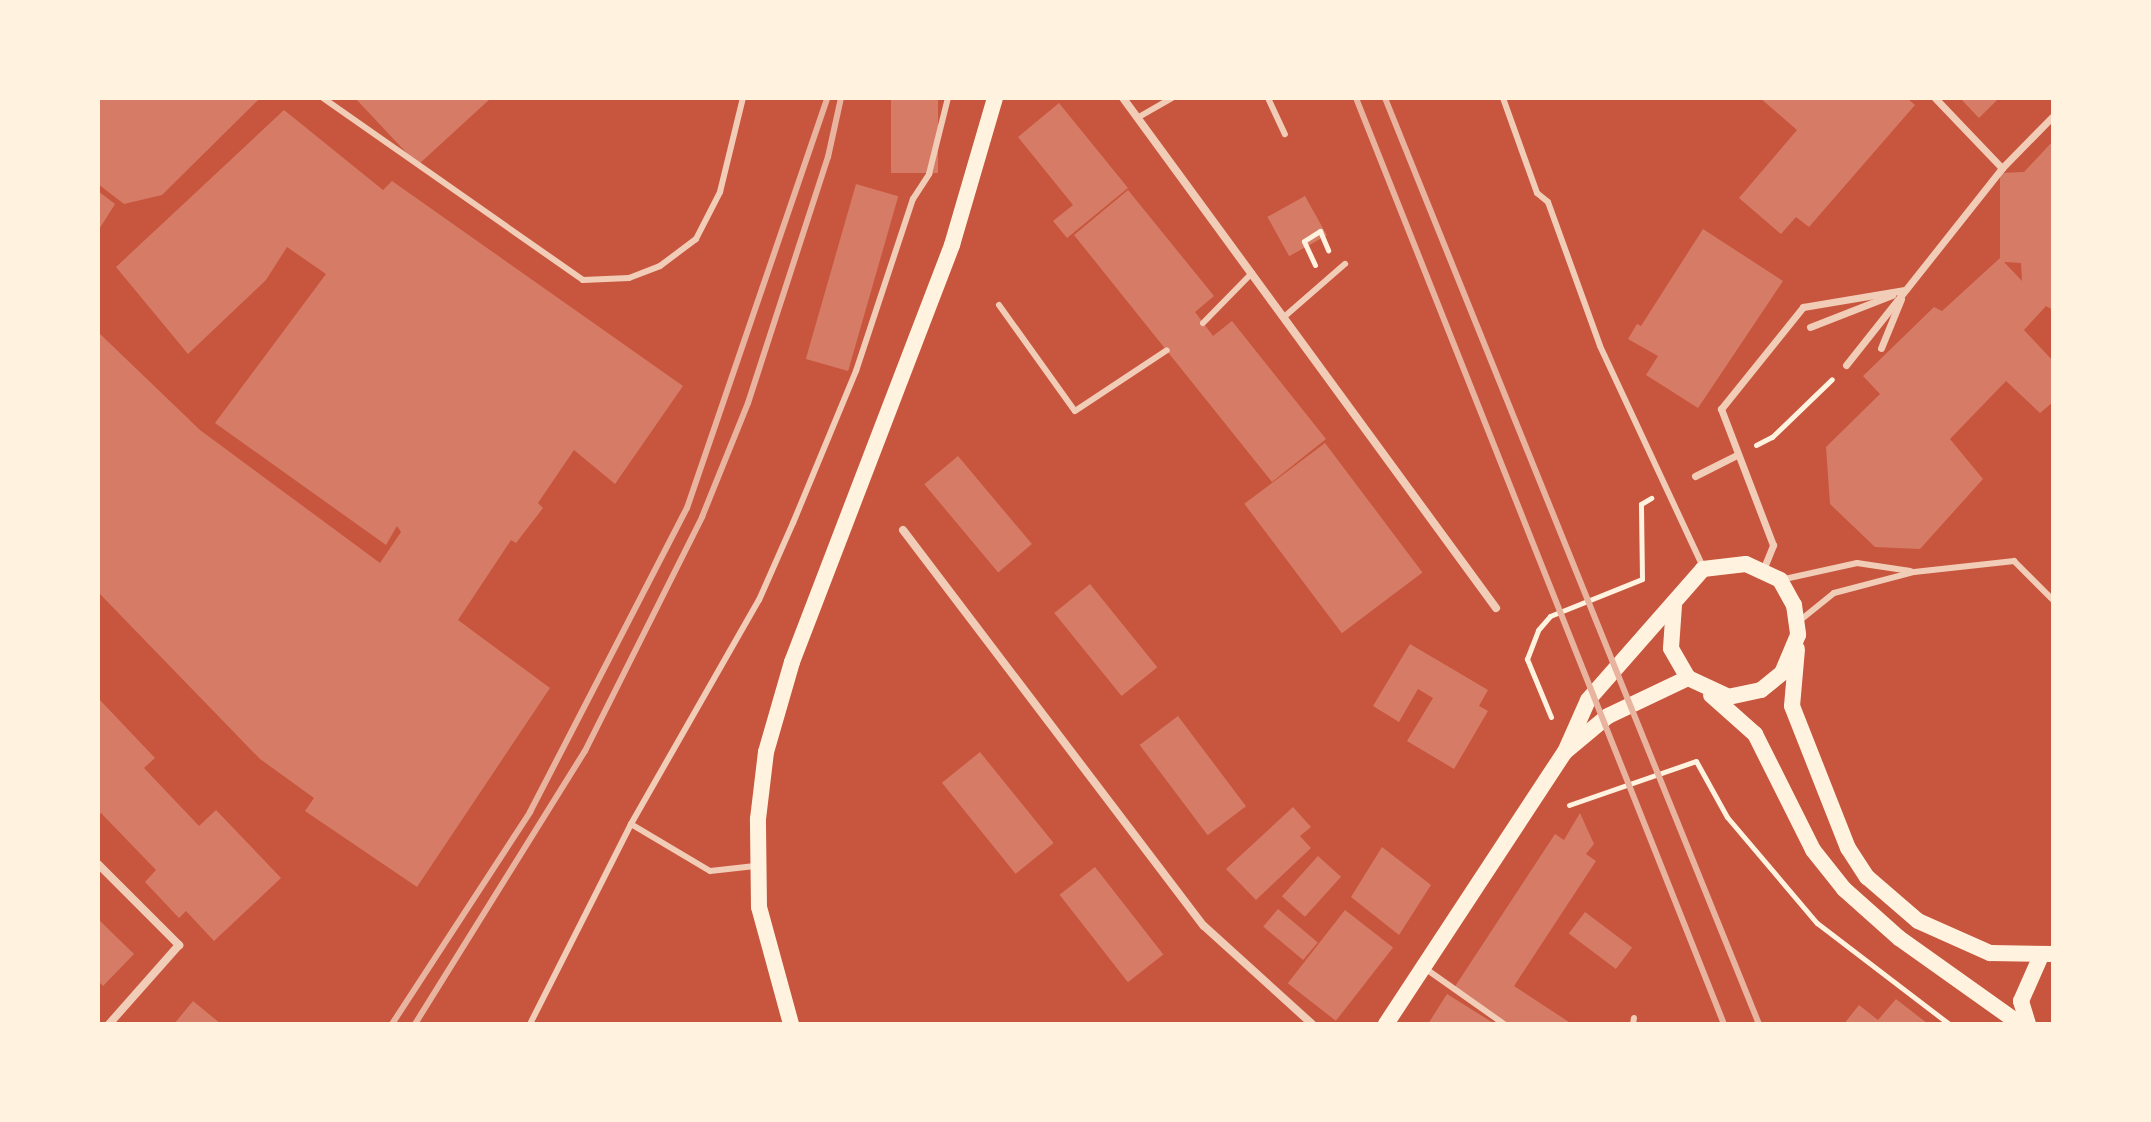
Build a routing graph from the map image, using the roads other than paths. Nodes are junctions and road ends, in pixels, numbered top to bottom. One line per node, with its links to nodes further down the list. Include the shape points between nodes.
1 (323, 98): 2 (lane, via 583,280 640,274 696,239 720,192)
2 (743, 98)
3 (948, 98): 38 (lane, via 929,174 913,199 856,371 793,523 759,600)
4 (995, 98): 40 (main road, via 952,245 792,662 766,752)
5 (1123, 98): 11 (street)
6 (1172, 98): 11 (lane)
7 (1268, 98): 12 (lane)
8 (1503, 98): 27 (lane, via 1537,193 1548,202 1600,346)
9 (1935, 98): 13 (street)
10 (2053, 116): 13 (street)
11 (1137, 118): 15 (street)
12 (1285, 134)
13 (2002, 168): 16 (street)
14 (1345, 264): 18 (lane)
15 (1252, 273): 18 (street); 19 (lane)
16 (1905, 290): 20 (street); 21 (street); 23 (street); 24 (street, via 1803,307 1721,409)
17 (999, 305): 22 (lane, via 1075,411)
18 (1284, 317): 33 (street)
19 (1203, 323)
20 (1810, 327)
21 (1881, 348)
22 (1167, 350)
23 (1846, 365)
24 (1737, 455): 25 (street); 28 (street, via 1773,545)
25 (1695, 476)
26 (903, 530): 46 (street, via 1204,926)
27 (1703, 569): 28 (main road, via 1746,564); 32 (main road)
28 (1763, 570): 30 (main road)
29 (1914, 572): 30 (lane, via 1857,563); 31 (lane, via 2014,561); 34 (lane, via 1834,593)
30 (1780, 580): 34 (main road)
31 (2053, 600)
32 (1674, 605): 35 (main road, via 1671,648); 37 (main road, via 1588,700)
33 (1496, 608)
34 (1798, 629): 36 (main road, via 1782,673 1761,690 1729,697); 41 (main road, via 1792,706 1848,848 1867,877 1918,921 1990,953)
35 (1688, 678): 36 (main road); 37 (main road, via 1608,716)
36 (1704, 689): 49 (main road, via 1755,734 1813,850 1844,889 1982,1002)
37 (1565, 752): 42 (main road)
38 (631, 824): 40 (lane, via 710,871); 44 (lane)
39 (98, 864): 43 (street, via 179,945)
40 (758, 865): 45 (main road, via 759,907)
41 (2046, 956): 50 (main road, via 2021,1001)
42 (1423, 967): 47 (main road); 48 (lane)
43 (109, 1024)
44 (530, 1024)
45 (791, 1024)
46 (1312, 1024)
47 (1386, 1024)
48 (1504, 1024)
49 (2020, 1024)
50 (2028, 1024)

